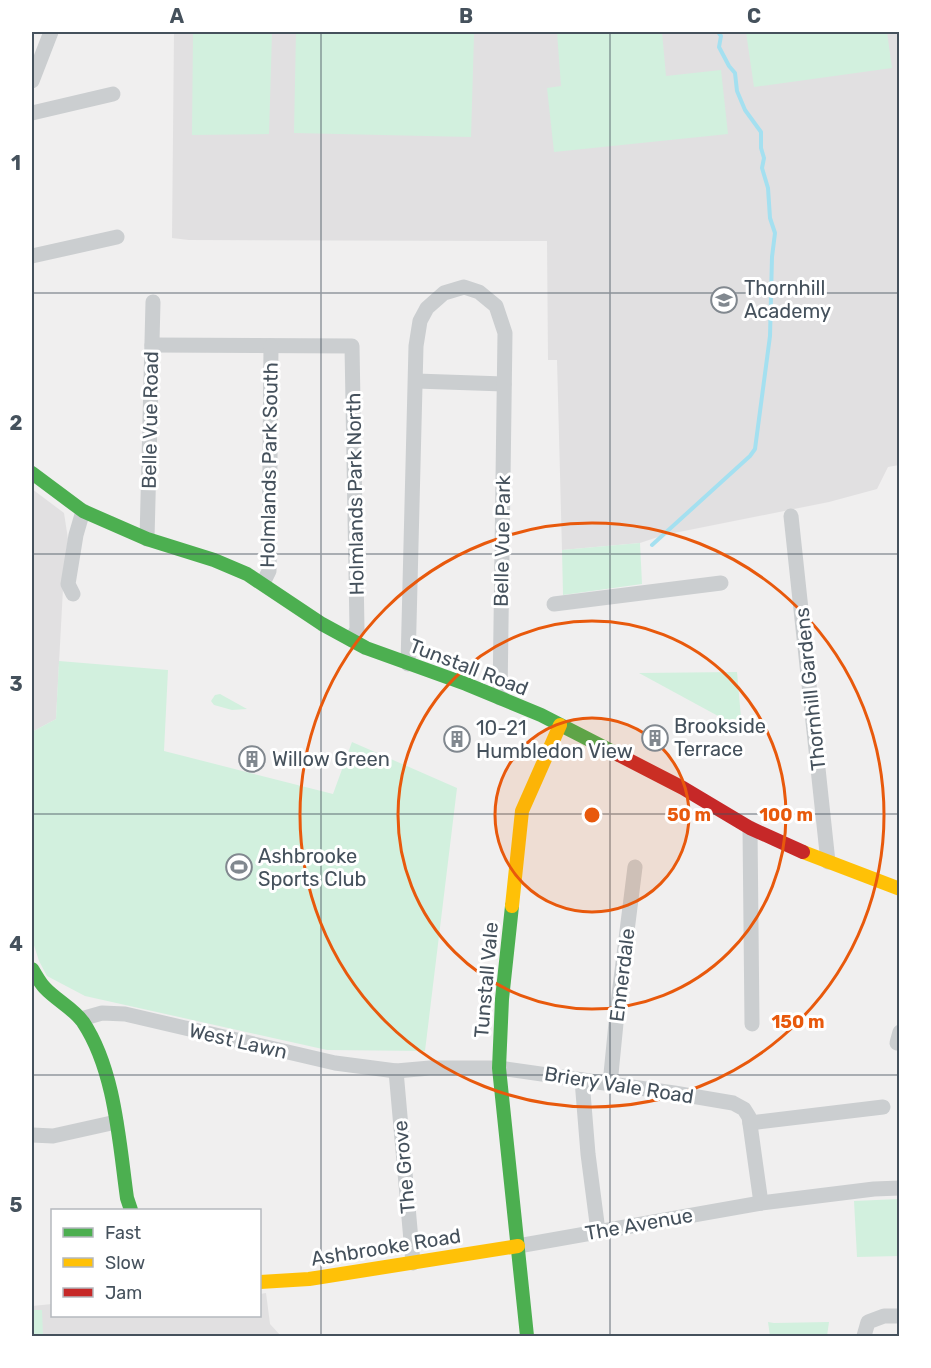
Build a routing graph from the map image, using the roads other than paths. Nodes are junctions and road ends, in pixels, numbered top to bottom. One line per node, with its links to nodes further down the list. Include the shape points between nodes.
1 (51, 32): 2 (street)
2 (32, 81)
3 (113, 94): 4 (street)
4 (32, 112)
5 (117, 237): 6 (street)
6 (32, 256)
7 (153, 302): 8 (street, Belle Vue Road)
8 (152, 345): 9 (street); 15 (street, Belle Vue Road)
9 (271, 346): 16 (street, Holmlands Park South, via 269,571); 20 (street, Holmlands Park North, via 352,346 357,628)
10 (416, 381): 11 (street); 11 (street, via 420,321 444,292 464,287 479,292 496,306 505,333); 21 (street)
11 (504, 384): 22 (street, Belle Vue Park)
12 (32, 473): 13 (street, Tunstall Road)
13 (83, 511): 15 (street, Tunstall Road); 18 (street, via 68,584)
14 (791, 516): 25 (street, Thornhill Gardens)
15 (147, 539): 16 (street, Tunstall Road, via 214,560)
16 (263, 583): 20 (street, Tunstall Road)
17 (721, 583): 19 (street)
18 (73, 594)
19 (554, 604)
20 (352, 640): 21 (street, Tunstall Road)
21 (408, 664): 22 (street, Tunstall Road)
22 (500, 698): 23 (street, Tunstall Road)
23 (560, 725): 24 (street, Tunstall Road, via 683,788); 32 (street, Tunstall Vale, via 522,811 502,999)
24 (750, 828): 25 (street, Tunstall Road); 31 (street)
25 (828, 862): 27 (street, Tunstall Road)
26 (635, 867): 35 (street, Ennerdale)
27 (900, 889)
28 (32, 969): 29 (street)
29 (38, 987): 30 (street)
30 (81, 1020): 33 (street, West Lawn, via 102,1013 125,1014 335,1064); 37 (street, via 102,1057)
31 (752, 1024)
32 (499, 1068): 33 (street, Briery Vale Road); 34 (street, Briery Vale Road); 44 (street, Tunstall Vale)
33 (396, 1071): 45 (street, The Grove)
34 (582, 1080): 35 (street, Briery Vale Road); 43 (street)
35 (610, 1084): 38 (street, Briery Vale Road, via 733,1103 744,1109)
36 (883, 1107): 38 (street)
37 (116, 1122): 39 (street, via 53,1136); 42 (street)
38 (750, 1123): 41 (street)
39 (32, 1135)
40 (900, 1188): 41 (street, The Avenue)
41 (761, 1203): 43 (street, The Avenue)
42 (131, 1209)
43 (598, 1232): 44 (street, The Avenue)
44 (518, 1246): 45 (street, Ashbrooke Road); 49 (street, Tunstall Vale)
45 (413, 1263): 46 (street, Ashbrooke Road, via 309,1279)
46 (261, 1282)
47 (900, 1316): 48 (street, via 884,1316)
48 (866, 1329)
49 (527, 1336)

